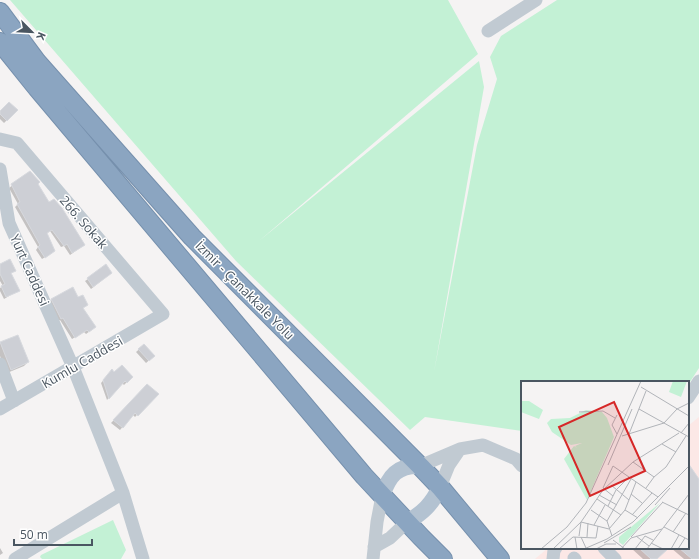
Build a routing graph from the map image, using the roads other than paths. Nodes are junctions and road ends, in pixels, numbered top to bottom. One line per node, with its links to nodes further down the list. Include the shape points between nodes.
1 (536, 0): 3 (street)
2 (0, 12): 17 (highway, İzmir - Çanakkale Yolu, via 37,62 192,237)
3 (488, 31)
4 (0, 42): 20 (highway, İzmir - Çanakkale Yolu, via 36,88)
5 (0, 139): 8 (street, 266. Sokak, via 17,144)
6 (0, 169): 7 (street, Yurt Caddesi)
7 (4, 225): 10 (street, Yurt Caddesi)
8 (163, 314): 10 (street, Kumlu Caddesi)
9 (0, 364): 13 (street)
10 (74, 367): 13 (street, Kumlu Caddesi); 19 (street, Yurt Caddesi)
11 (699, 381): 12 (street)
12 (689, 396)
13 (14, 401): 14 (street, Kumlu Caddesi)
14 (0, 410)
15 (460, 449): 16 (street, via 483,445 516,459); 17 (street); 18 (street, via 449,465)
16 (521, 465)
17 (420, 466): 18 (highway, İzmir - Çanakkale Yolu); 20 (main road, via 396,472)
18 (440, 487): 21 (main road, via 426,509); 28 (highway, İzmir - Çanakkale Yolu)
19 (123, 493): 25 (street); 26 (street, Yurt Caddesi)
20 (382, 496): 21 (highway, İzmir - Çanakkale Yolu); 24 (street)
21 (407, 522): 24 (street); 27 (highway, İzmir - Çanakkale Yolu)
22 (555, 549): 29 (street)
23 (605, 549): 30 (street)
24 (374, 553)
25 (15, 559)
26 (142, 559)
27 (443, 559)
28 (500, 559)
29 (553, 559)
30 (615, 559)

